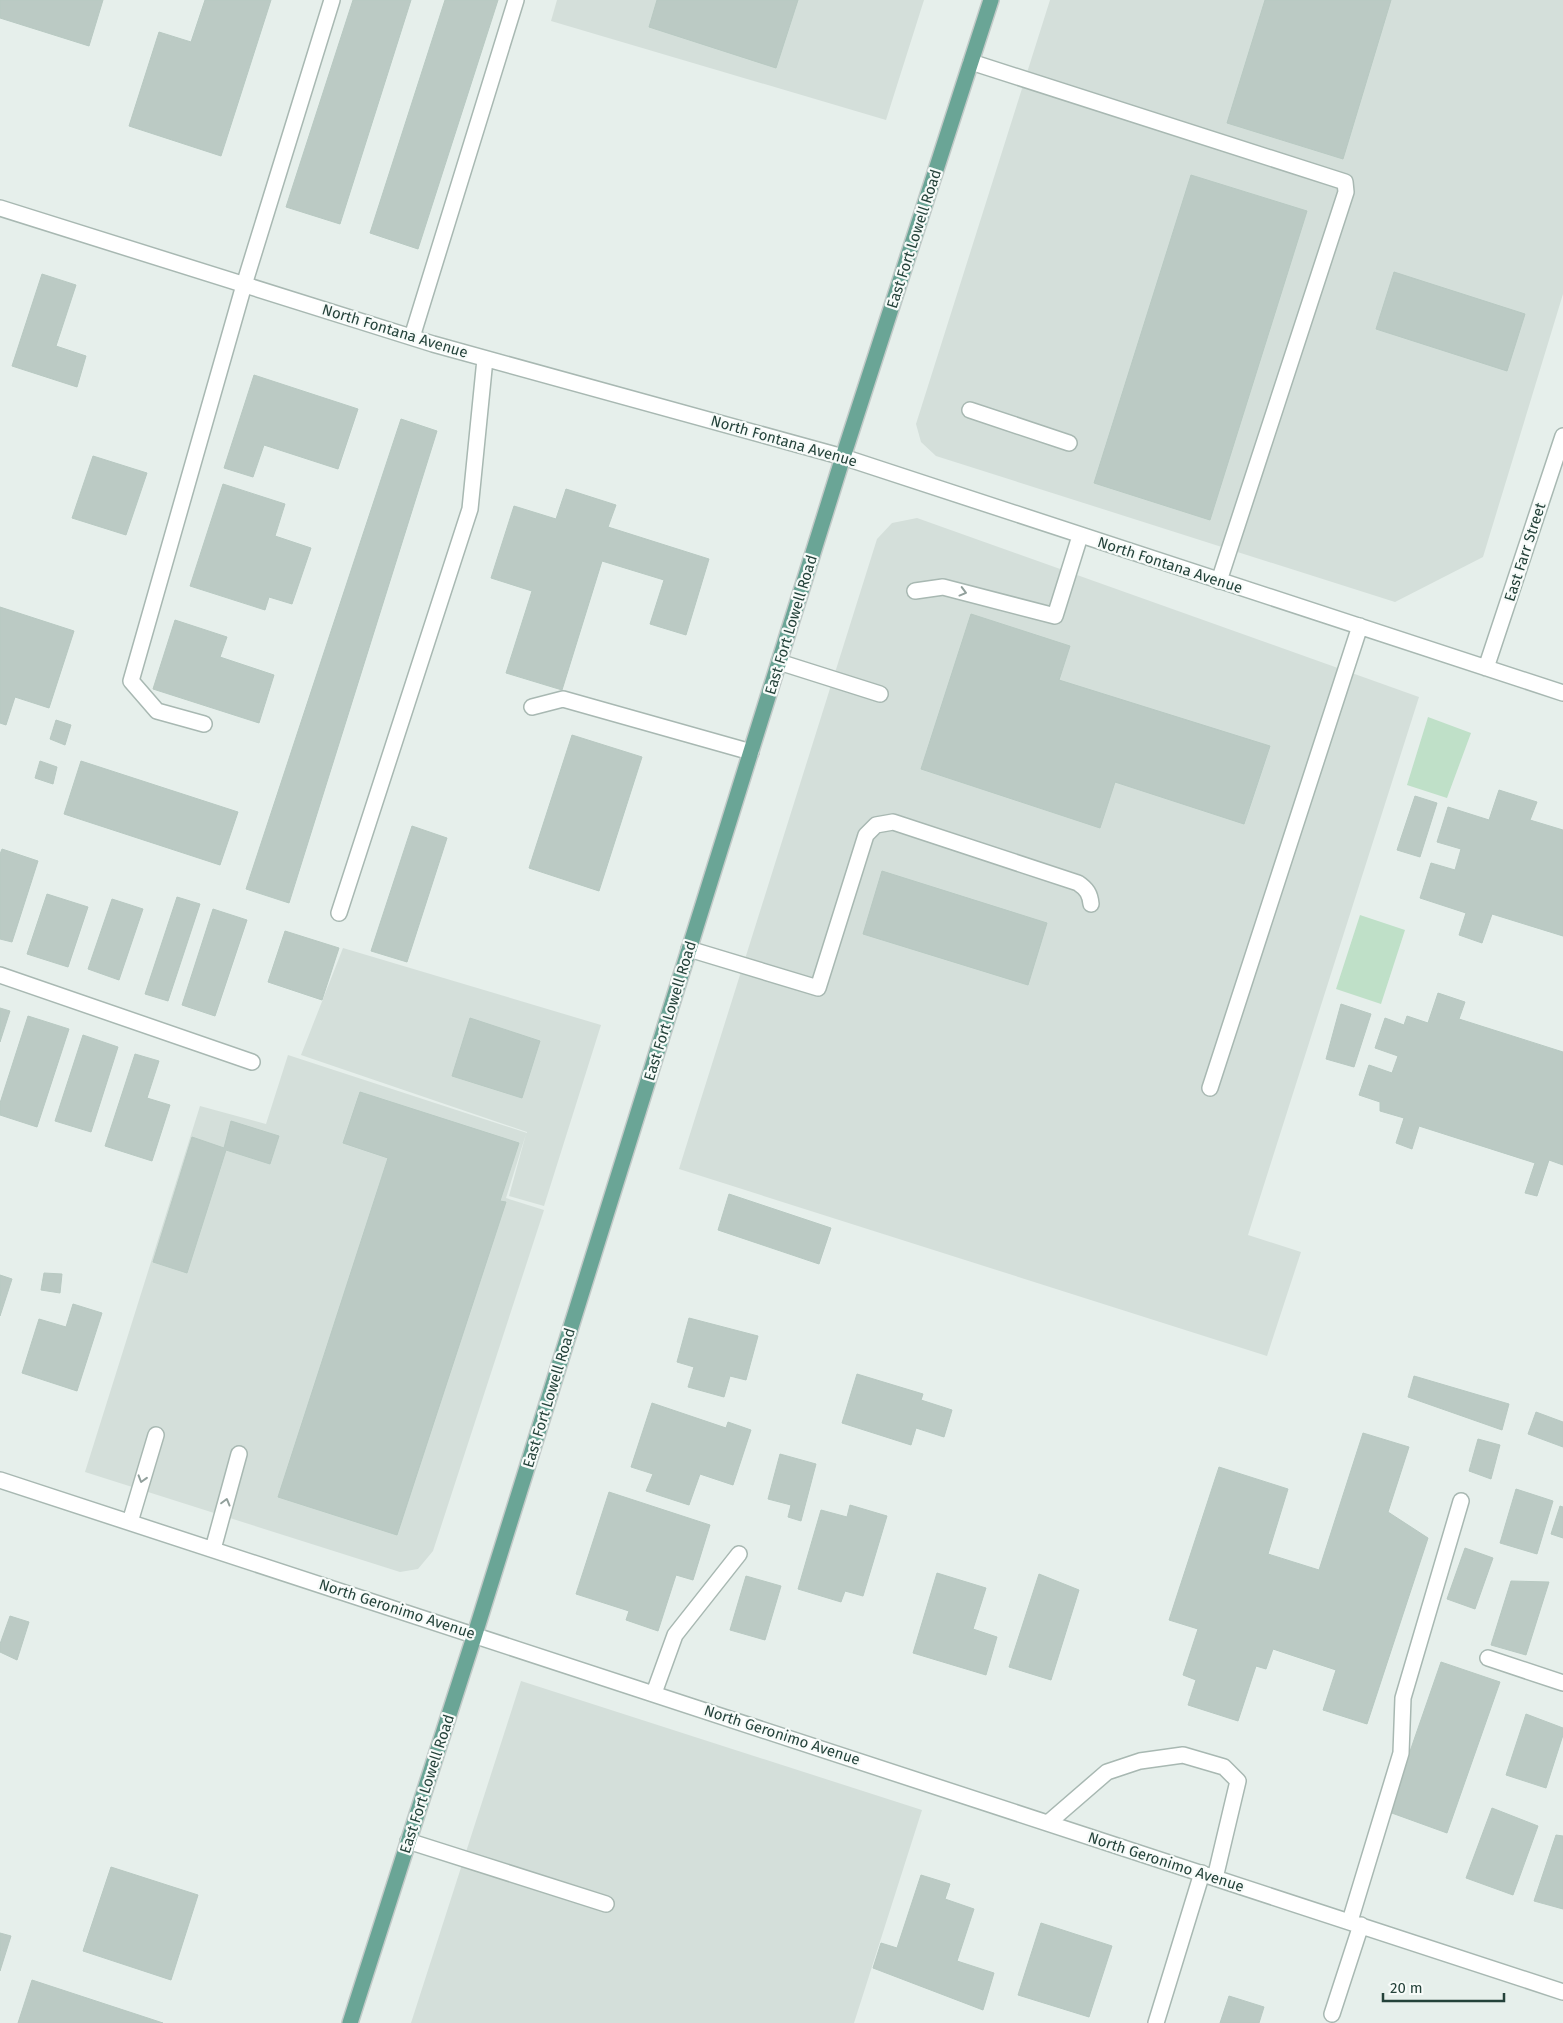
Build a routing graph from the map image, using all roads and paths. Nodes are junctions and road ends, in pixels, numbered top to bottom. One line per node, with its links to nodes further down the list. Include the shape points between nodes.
1 (332, 0): 6 (street)
2 (516, 0): 7 (street)
3 (992, 0): 4 (main road, East Fort Lowell Road)
4 (971, 62): 12 (main road, East Fort Lowell Road); 14 (street, via 1345,182 1346,192)
5 (0, 208): 6 (street, North Fontana Avenue)
6 (244, 284): 7 (street, North Fontana Avenue); 22 (street, via 131,681 157,711)
7 (412, 337): 8 (street, North Fontana Avenue)
8 (485, 359): 12 (street, North Fontana Avenue); 25 (street, via 470,510)
9 (970, 410): 11 (street)
10 (1563, 436): 18 (street, East Farr Street)
11 (1069, 443)
12 (843, 457): 13 (street, North Fontana Avenue); 17 (main road, East Fort Lowell Road)
13 (1080, 536): 14 (street, North Fontana Avenue); 15 (street, one-way to 13, via 943,587 1055,616)
14 (1219, 581): 16 (street, North Fontana Avenue)
15 (915, 590)
16 (1360, 626): 18 (street, North Fontana Avenue); 29 (street)
17 (779, 662): 20 (street); 23 (main road, East Fort Lowell Road)
18 (1486, 668): 19 (street, North Fontana Avenue)
19 (1563, 693)
20 (880, 694)
21 (532, 707): 23 (street, via 563,699)
22 (204, 724)
23 (751, 752): 26 (main road, East Fort Lowell Road)
24 (1091, 904): 26 (street, via 1090,895 1078,883 893,822 876,825 866,835 818,988)
25 (339, 913)
26 (689, 950): 37 (main road, East Fort Lowell Road)
27 (0, 975): 28 (street)
28 (252, 1062)
29 (1210, 1088)
30 (156, 1435): 34 (street, one-way to 34)
31 (239, 1454): 35 (street, one-way to 31)
32 (0, 1480): 34 (street, North Geronimo Avenue)
33 (1460, 1501): 45 (street, via 1403,1698 1401,1753)
34 (130, 1522): 35 (street, North Geronimo Avenue)
35 (213, 1549): 37 (street, North Geronimo Avenue)
36 (739, 1554): 40 (street, via 676,1635)
37 (475, 1634): 40 (street, North Geronimo Avenue); 42 (main road, East Fort Lowell Road)
38 (1488, 1658): 39 (street)
39 (1563, 1683)
40 (654, 1693): 41 (street, North Geronimo Avenue)
41 (1048, 1823): 43 (street, North Geronimo Avenue); 43 (street, via 1107,1772 1140,1761 1183,1755 1224,1766 1238,1781)
42 (408, 1841): 44 (street); 48 (main road, East Fort Lowell Road)
43 (1208, 1875): 45 (street, North Geronimo Avenue); 49 (street)
44 (606, 1904)
45 (1355, 1923): 46 (street, North Geronimo Avenue); 47 (street)
46 (1563, 1992)
47 (1332, 2014)
48 (350, 2023)
49 (1156, 2023)

